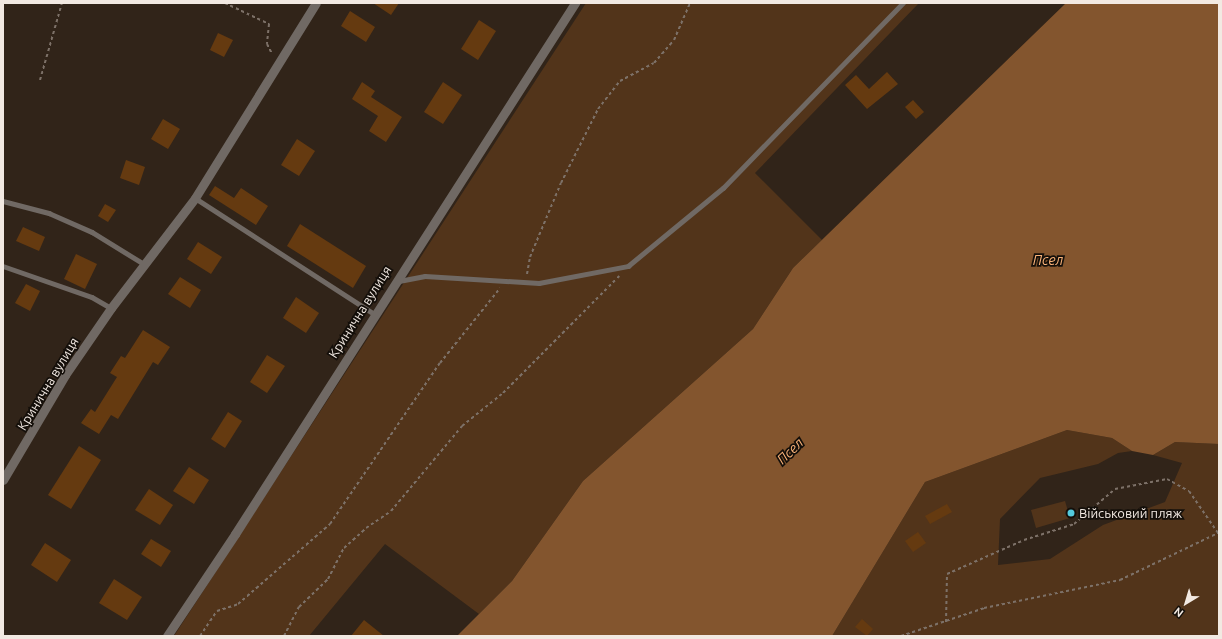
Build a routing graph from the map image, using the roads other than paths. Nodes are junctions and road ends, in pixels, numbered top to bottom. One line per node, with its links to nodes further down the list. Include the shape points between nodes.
1 (316, 3): 4 (street, Кринична вулиця)
2 (575, 3): 8 (street, Кринична вулиця)
3 (903, 3): 8 (lane, via 723,188 628,266 526,284 425,276)
4 (195, 198): 6 (street, Кринична вулиця); 10 (lane)
5 (3, 201): 6 (lane, via 49,212 92,232)
6 (144, 264): 9 (street, Кринична вулиця)
7 (3, 266): 9 (lane, via 92,297)
8 (394, 283): 10 (street, Кринична вулиця)
9 (111, 308): 11 (street, Кринична вулиця, via 65,375)
10 (374, 314): 12 (street, Кринична вулиця, via 235,534)
11 (3, 480)
12 (167, 636)

